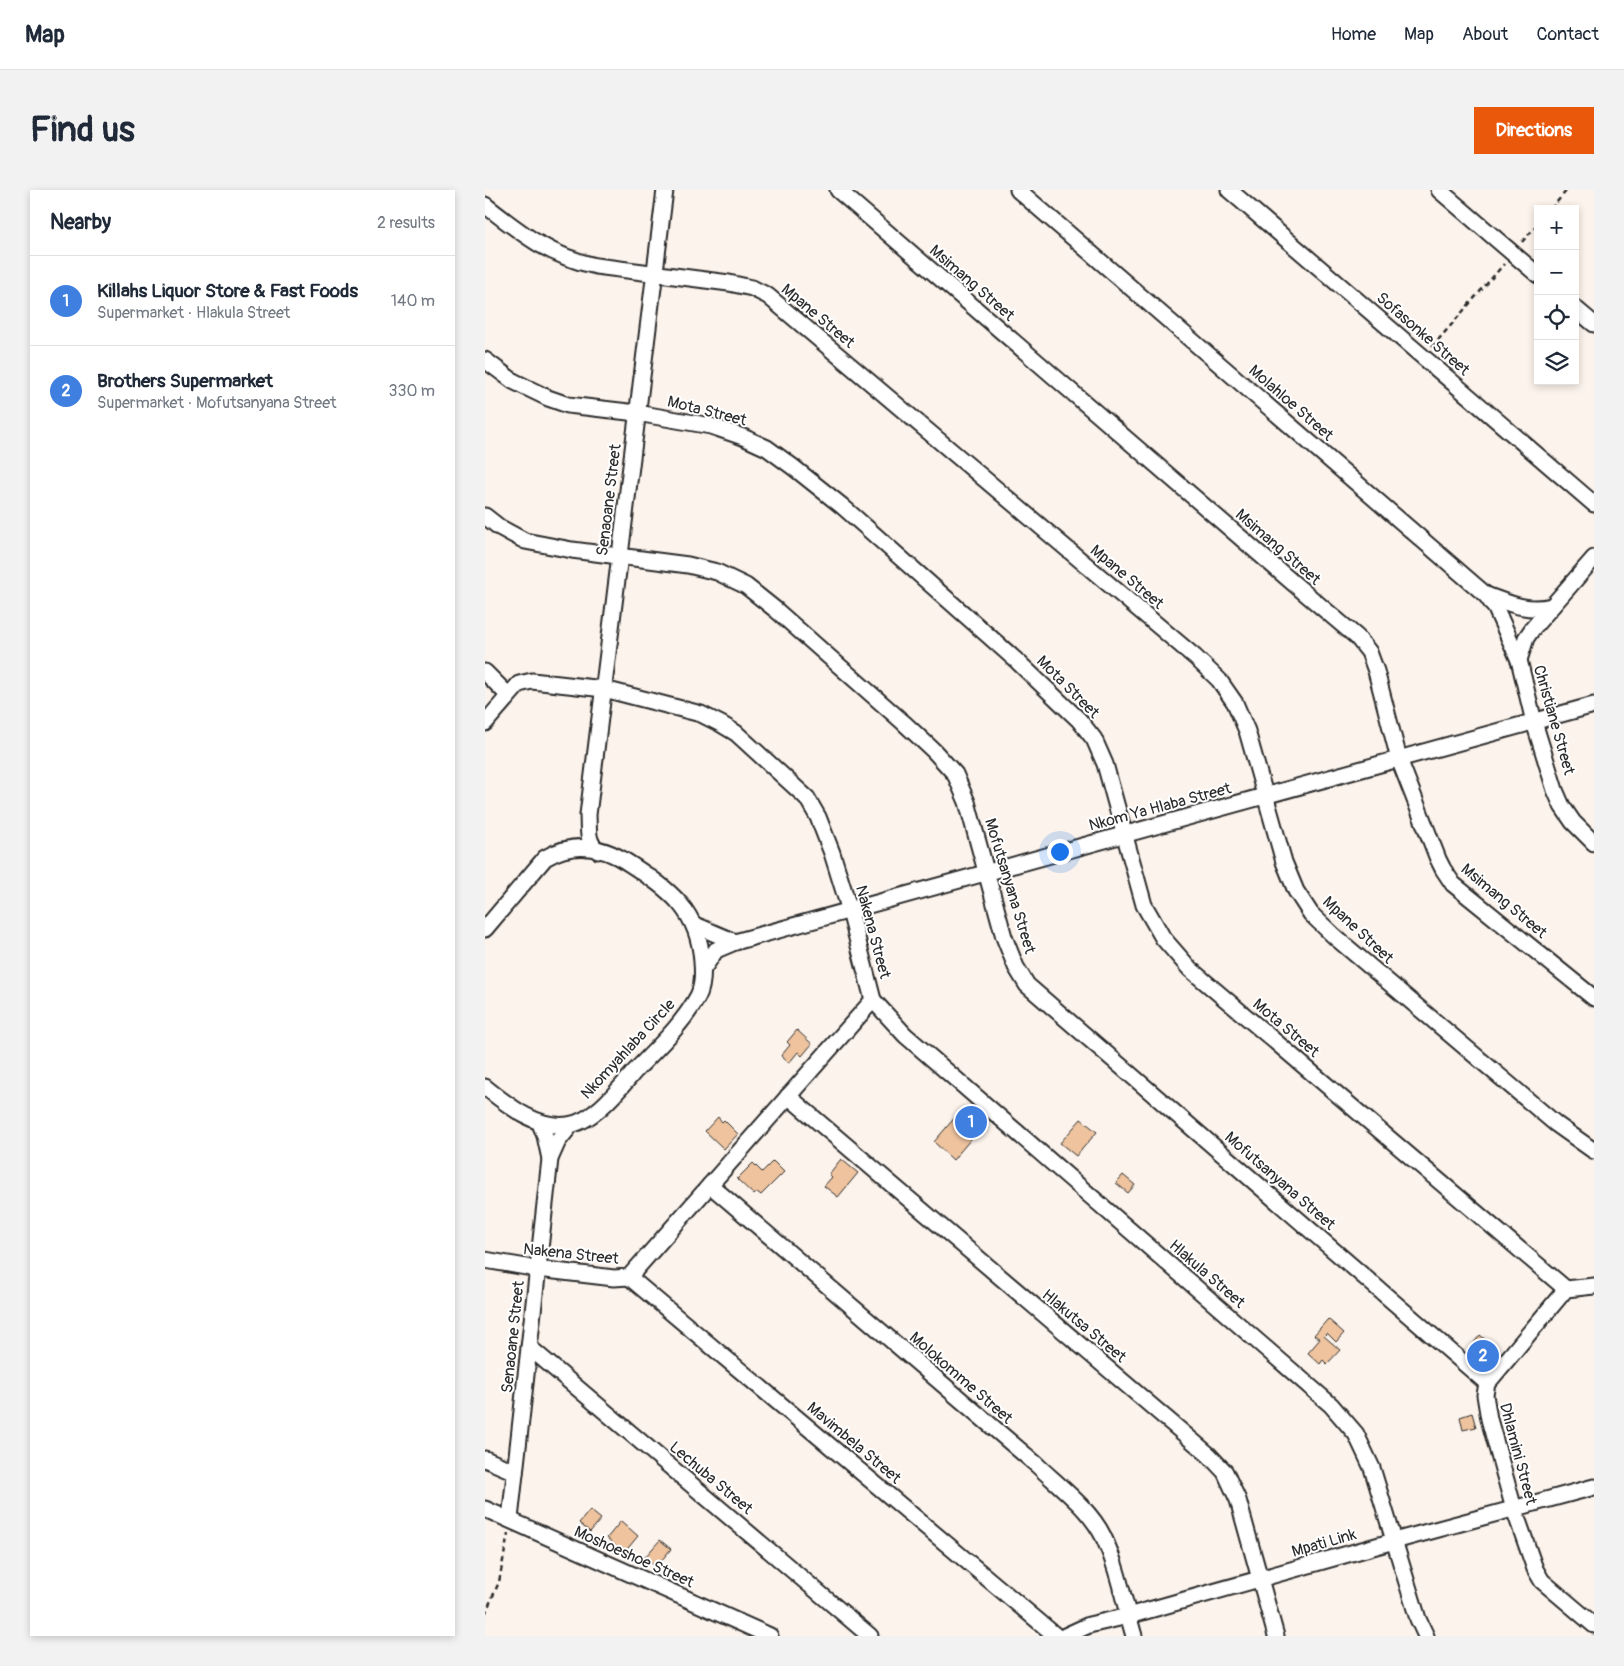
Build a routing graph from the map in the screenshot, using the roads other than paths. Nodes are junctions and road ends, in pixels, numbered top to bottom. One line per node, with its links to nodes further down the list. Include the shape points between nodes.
1 (665, 190): 8 (street, Senaoane Street)
2 (838, 190): 26 (street, Msimang Street, via 1357,637 1369,652 1376,671)
3 (1017, 190): 17 (street, Molahloe Street)
4 (1229, 190): 13 (street, Sofasonke Street)
5 (1439, 190): 7 (street)
6 (485, 205): 8 (street, Mpane Street, via 531,240 577,262)
7 (1534, 272)
8 (655, 274): 12 (street, Senaoane Street); 27 (street, Mpane Street, via 729,282 768,296 1195,657 1219,680 1235,703 1247,731)
9 (1579, 311): 10 (street)
10 (1594, 324)
11 (485, 360): 12 (street, Mota Street, via 513,381 548,398 569,405)
12 (637, 413): 15 (street, Senaoane Street); 29 (street, Mota Street, via 711,426 743,436 767,448 841,506 1079,720 1094,739 1105,764)
13 (1594, 504)
14 (485, 516): 15 (street, Mofutsanyana Street, via 525,541)
15 (620, 556): 21 (street, Senaoane Street); 33 (street, Mofutsanyana Street, via 717,572 746,586 776,610 904,723 955,774 967,802)
16 (1594, 558): 18 (street, Christiane Street)
17 (1486, 595): 18 (street, via 1525,608); 19 (street, Molahloe Street, via 1496,609)
18 (1552, 606): 19 (street, Christiane Street, via 1526,638)
19 (1519, 660): 25 (street, Christiane Street)
20 (485, 672): 22 (street)
21 (604, 689): 22 (street, Nakena Street, via 532,681 519,684); 28 (street, Senaoane Street); 34 (street, Nakena Street, via 701,714 721,724 807,798 832,853)
22 (508, 695): 24 (street, Nakena Street)
23 (1594, 705): 25 (street, Nkom Ya Hlaba Street)
24 (485, 722)
25 (1534, 722): 26 (street, Nkom Ya Hlaba Street); 30 (street, Christiane Street, via 1562,806)
26 (1399, 759): 27 (street, Nkom Ya Hlaba Street); 39 (street, Msimang Street, via 1438,859 1453,884)
27 (1265, 796): 29 (street, Nkom Ya Hlaba Street); 45 (street, Mpane Street, via 1283,862 1311,914 1556,1124)
28 (588, 815): 31 (street, Senaoane Street, via 583,830); 32 (street, Senaoane Street, via 590,841)
29 (1126, 834): 33 (street, Nkom Ya Hlaba Street); 52 (street, Mota Street, via 1145,905 1163,938 1190,969)
30 (1594, 843)
31 (567, 848): 32 (street, Nkomyahlaba Circle, via 583,847); 36 (street, Nkomyahlaba Circle, via 545,858)
32 (598, 851): 35 (street, Nkomyahlaba Circle, via 626,861 660,884)
33 (986, 873): 34 (street, Nkom Ya Hlaba Street); 54 (street, Mofutsanyana Street, via 1004,937 1027,984)
34 (850, 911): 37 (street, Nkom Ya Hlaba Street); 40 (street, Nakena Street)
35 (695, 925): 37 (street); 38 (street, Nkomyahlaba Circle)
36 (485, 928)
37 (735, 942): 38 (street, Nkom Ya Hlaba Street, via 716,950)
38 (703, 969): 44 (street, Nkomyahlaba Circle, via 699,994 675,1028 607,1102)
39 (1594, 998)
40 (873, 1000): 42 (street, Nakena Street); 61 (street, Hlakula Street, via 905,1035 1331,1405 1356,1434 1372,1468)
41 (485, 1087): 43 (street, via 519,1112)
42 (788, 1096): 47 (street, Nakena Street); 62 (street, Hlakutsa Street, via 1220,1466 1239,1500)
43 (540, 1122): 44 (street); 46 (street, Senaoane Street)
44 (571, 1125): 46 (street, Senaoane Street, via 558,1141)
45 (1594, 1152)
46 (550, 1159): 49 (street, Senaoane Street)
47 (710, 1185): 50 (street, Nakena Street); 63 (street, Molokomme Street, via 1084,1509 1102,1535 1112,1559)
48 (485, 1260): 49 (street, Nakena Street)
49 (538, 1269): 50 (street, Nakena Street); 53 (street, Senaoane Street)
50 (629, 1277): 67 (street, Mavimbela Street)
51 (1594, 1286): 52 (street)
52 (1566, 1289): 54 (street, Dhlamini Street)
53 (529, 1347): 56 (street, Senaoane Street); 66 (street, Lechuba Street)
54 (1487, 1383): 59 (street, Dhlamini Street, via 1485,1395 1489,1419)
55 (485, 1459): 56 (street)
56 (515, 1472): 60 (street, Senaoane Street)
57 (1594, 1487): 59 (street, Mpati Link)
58 (485, 1508): 60 (street, Moshoeshoe Street)
59 (1514, 1510): 61 (street, Mpati Link); 64 (street, Dhlamini Street, via 1535,1569 1543,1581)
60 (510, 1519): 65 (street, Moshoeshoe Street)
61 (1394, 1541): 62 (street, Mpati Link); 71 (street, Hlakula Street, via 1417,1619)
62 (1259, 1579): 63 (street, Mpati Link); 70 (street, Hlakutsa Street)
63 (1128, 1616): 68 (street, Mpati Link, via 1089,1625); 69 (street, Molokomme Street)
64 (1594, 1625)
65 (770, 1636)
66 (870, 1636)
67 (1056, 1636)
68 (1065, 1636)
69 (1134, 1636)
70 (1276, 1636)
71 (1426, 1636)

